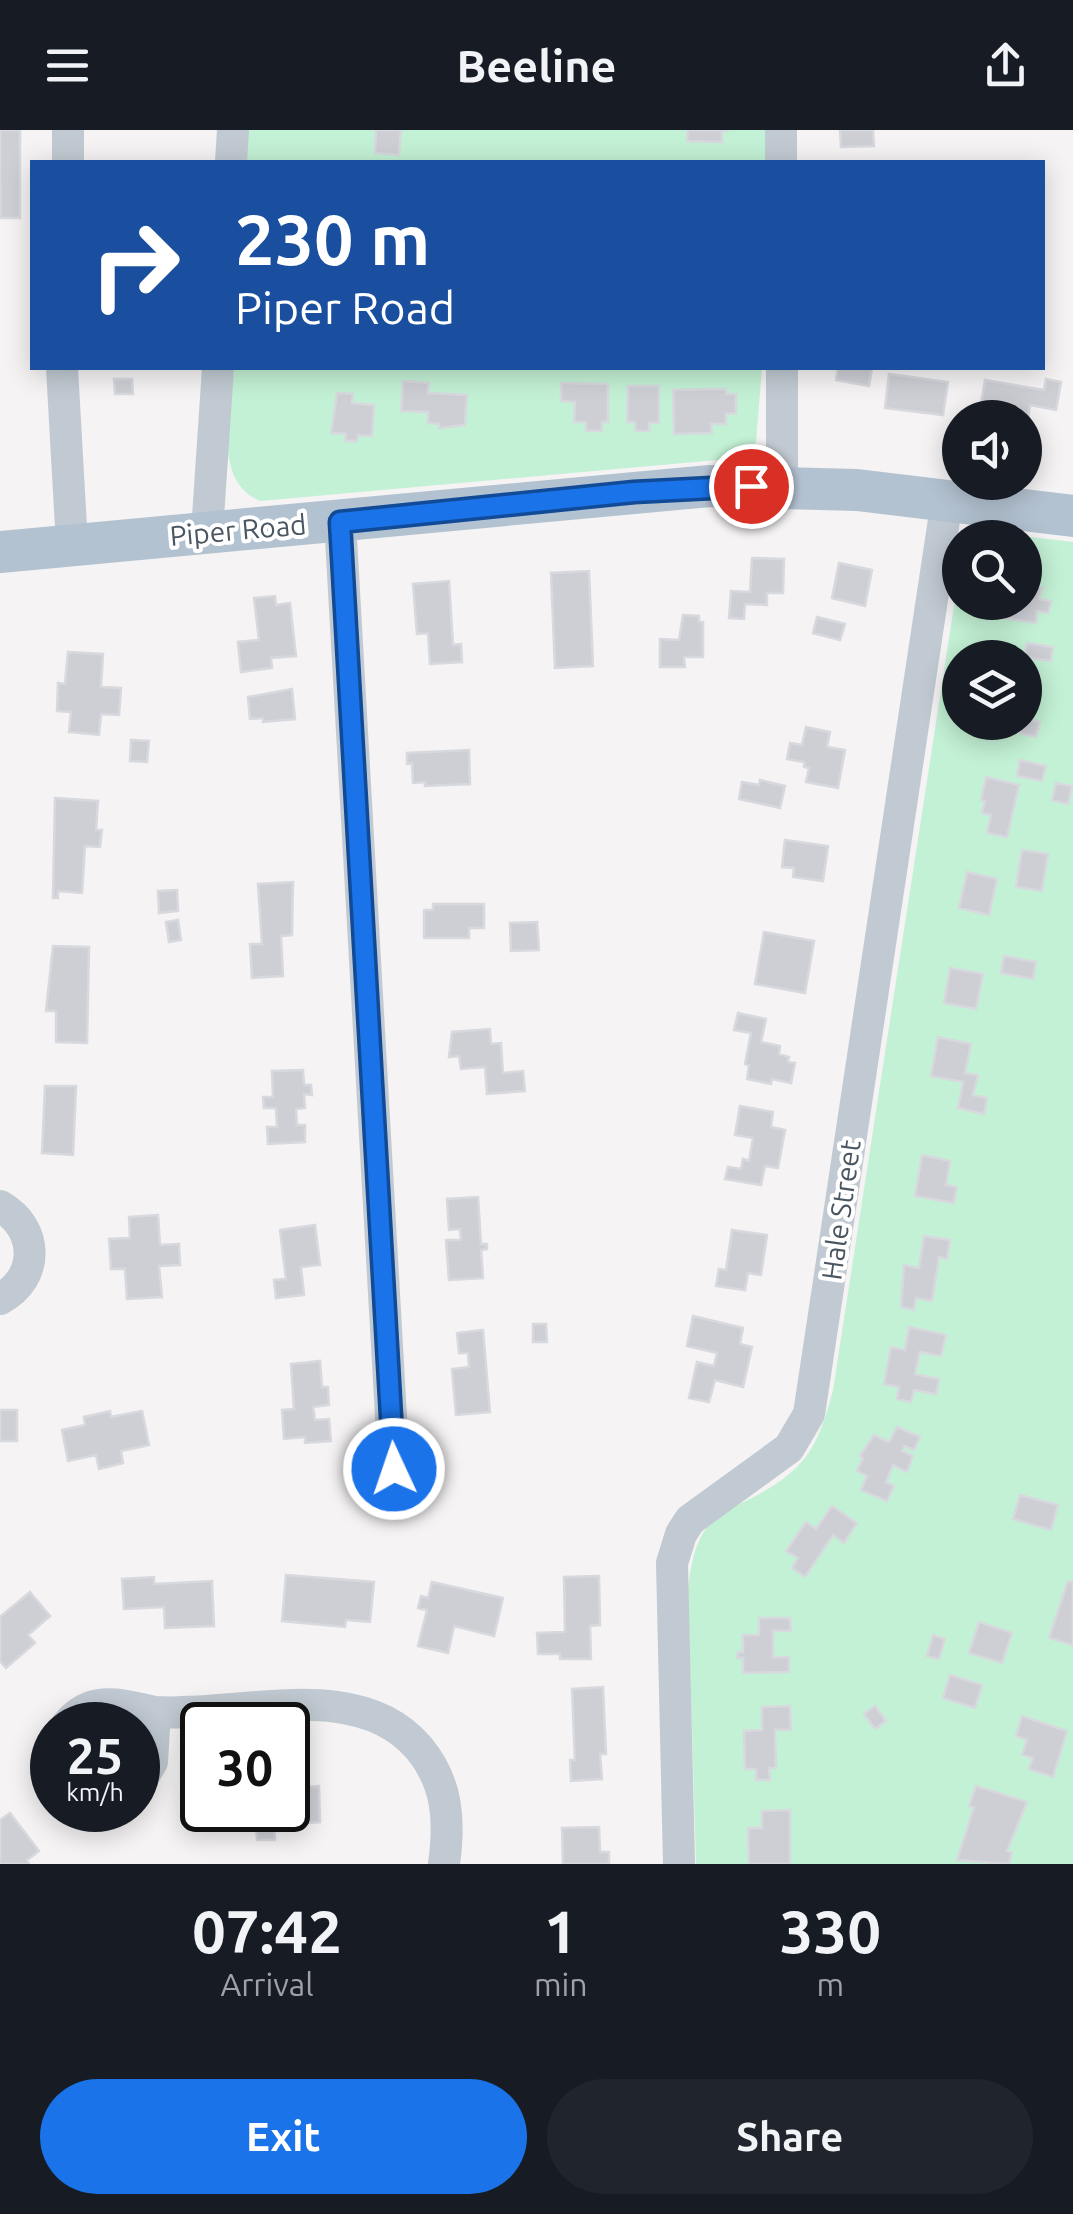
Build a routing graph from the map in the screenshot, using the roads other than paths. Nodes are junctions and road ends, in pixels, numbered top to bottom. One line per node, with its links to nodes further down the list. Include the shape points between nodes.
1 (68, 130): 4 (street)
2 (233, 130): 5 (street)
3 (781, 130): 6 (street)
4 (68, 160)
5 (231, 160)
6 (781, 160)
7 (62, 370): 16 (street)
8 (218, 370): 15 (street)
9 (782, 370): 10 (street)
10 (782, 486): 11 (main road, Piper Road); 14 (main road, Piper Road, via 669,489)
11 (942, 500)
12 (946, 500): 13 (main road, Piper Road); 23 (street, Hale Street, via 809,1414 789,1448 690,1520 672,1563)
13 (1073, 516)
14 (340, 522): 15 (main road, Piper Road); 20 (street)
15 (207, 532): 16 (main road, Piper Road)
16 (72, 546): 17 (main road, Piper Road)
17 (0, 552)
18 (0, 1206): 19 (street, via 20,1221 31,1254 25,1276)
19 (0, 1300)
20 (394, 1469)
21 (160, 1712): 22 (street, via 327,1705 380,1717 412,1740 435,1774 448,1814)
22 (444, 1864)
23 (678, 1864)

